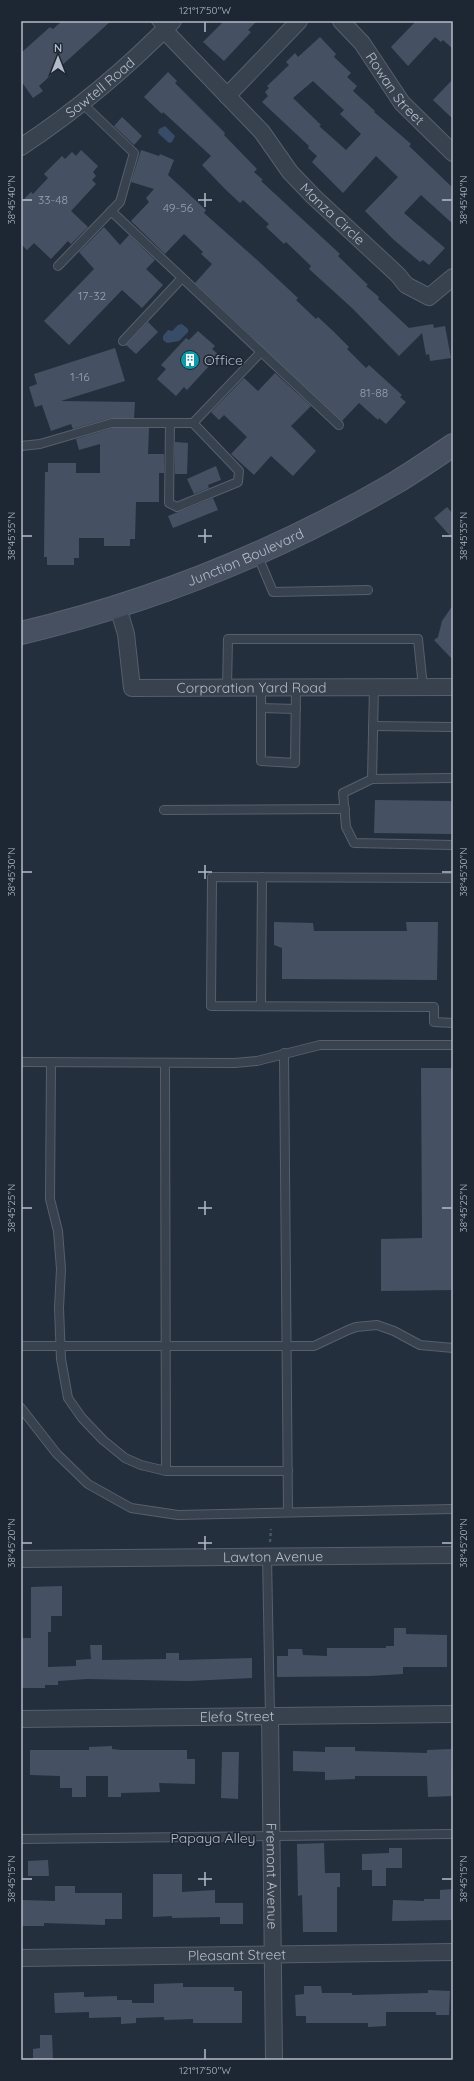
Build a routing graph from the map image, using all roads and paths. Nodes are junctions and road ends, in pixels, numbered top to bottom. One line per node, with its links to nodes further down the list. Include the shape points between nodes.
1 (299, 21): 4 (street)
2 (341, 21): 7 (street, Rowan Street, via 362,43 402,103)
3 (164, 24): 4 (street, Manza Circle); 5 (street, Sawtell Road, via 113,79)
4 (227, 96): 10 (street, Manza Circle, via 262,132 290,172 304,187 406,285 429,297)
5 (83, 104): 6 (street, Sawtell Road); 8 (lane, via 134,153 120,202)
6 (21, 147)
7 (453, 154)
8 (111, 211): 9 (lane); 11 (lane)
9 (58, 266)
10 (453, 277)
11 (182, 278): 12 (lane); 13 (lane)
12 (123, 342)
13 (261, 352): 15 (lane); 16 (lane)
14 (170, 423): 15 (lane); 15 (lane, via 169,503 177,507 238,482 239,471); 18 (lane, via 112,423 40,444)
15 (193, 423)
16 (339, 425)
17 (453, 445): 19 (main road, Junction Boulevard, via 395,483 308,530)
18 (21, 446)
19 (257, 553): 20 (lane, via 273,592); 21 (main road, Junction Boulevard)
20 (368, 590)
21 (118, 607): 22 (main road, Junction Boulevard); 27 (street, Corporation Yard Road, via 126,634 132,688)
22 (21, 632)
23 (296, 687): 24 (street, Corporation Yard Road); 28 (street, Corporation Yard Road); 30 (lane)
24 (374, 687): 25 (street, Corporation Yard Road); 31 (lane)
25 (422, 687): 26 (street, Corporation Yard Road); 27 (lane, via 418,639 228,639)
26 (453, 687)
27 (227, 688): 28 (street, Corporation Yard Road)
28 (261, 688): 29 (lane)
29 (261, 708): 30 (lane); 30 (lane, via 261,761 296,763)
30 (296, 709)
31 (373, 726): 32 (lane); 34 (lane)
32 (453, 727)
33 (453, 778): 34 (lane)
34 (372, 779): 35 (lane, via 343,793)
35 (345, 809): 36 (lane); 37 (lane, via 346,827 354,843)
36 (164, 810)
37 (453, 845)
38 (262, 878): 39 (lane); 40 (lane); 40 (lane, via 212,878 211,1006)
39 (453, 878)
40 (261, 1006): 41 (lane, via 434,1007 434,1022)
41 (453, 1022)
42 (453, 1045): 43 (lane, via 320,1045)
43 (284, 1053): 46 (lane, via 257,1061); 50 (lane)
44 (21, 1062): 45 (lane)
45 (52, 1062): 46 (lane); 48 (lane, via 49,1190 58,1231 61,1269)
46 (165, 1063): 49 (lane)
47 (21, 1346): 48 (lane)
48 (61, 1346): 49 (lane); 53 (lane, via 68,1398 82,1418 103,1440 126,1458 141,1465)
49 (166, 1346): 50 (lane); 53 (lane)
50 (286, 1346): 51 (lane, via 314,1346 352,1328 376,1325 420,1345); 54 (lane)
51 (453, 1348)
52 (21, 1408): 56 (lane, via 57,1454 88,1484 131,1508 178,1514)
53 (166, 1471): 54 (lane)
54 (288, 1471): 56 (lane)
55 (453, 1509): 56 (lane)
56 (288, 1511)
57 (453, 1555): 58 (street, Lawton Avenue)
58 (267, 1556): 59 (street, Lawton Avenue); 61 (lane)
59 (21, 1559)
60 (453, 1714): 61 (street, Elefa Street)
61 (270, 1716): 62 (street, Elefa Street); 64 (street, Fremont Avenue)
62 (21, 1719)
63 (453, 1834): 64 (lane, Papaya Alley)
64 (273, 1837): 65 (lane, Papaya Alley); 67 (street, Fremont Avenue)
65 (21, 1839)
66 (453, 1952): 67 (street, Pleasant Street)
67 (273, 1956): 68 (street, Pleasant Street); 69 (street, Fremont Avenue)
68 (21, 1958)
69 (274, 2060)

